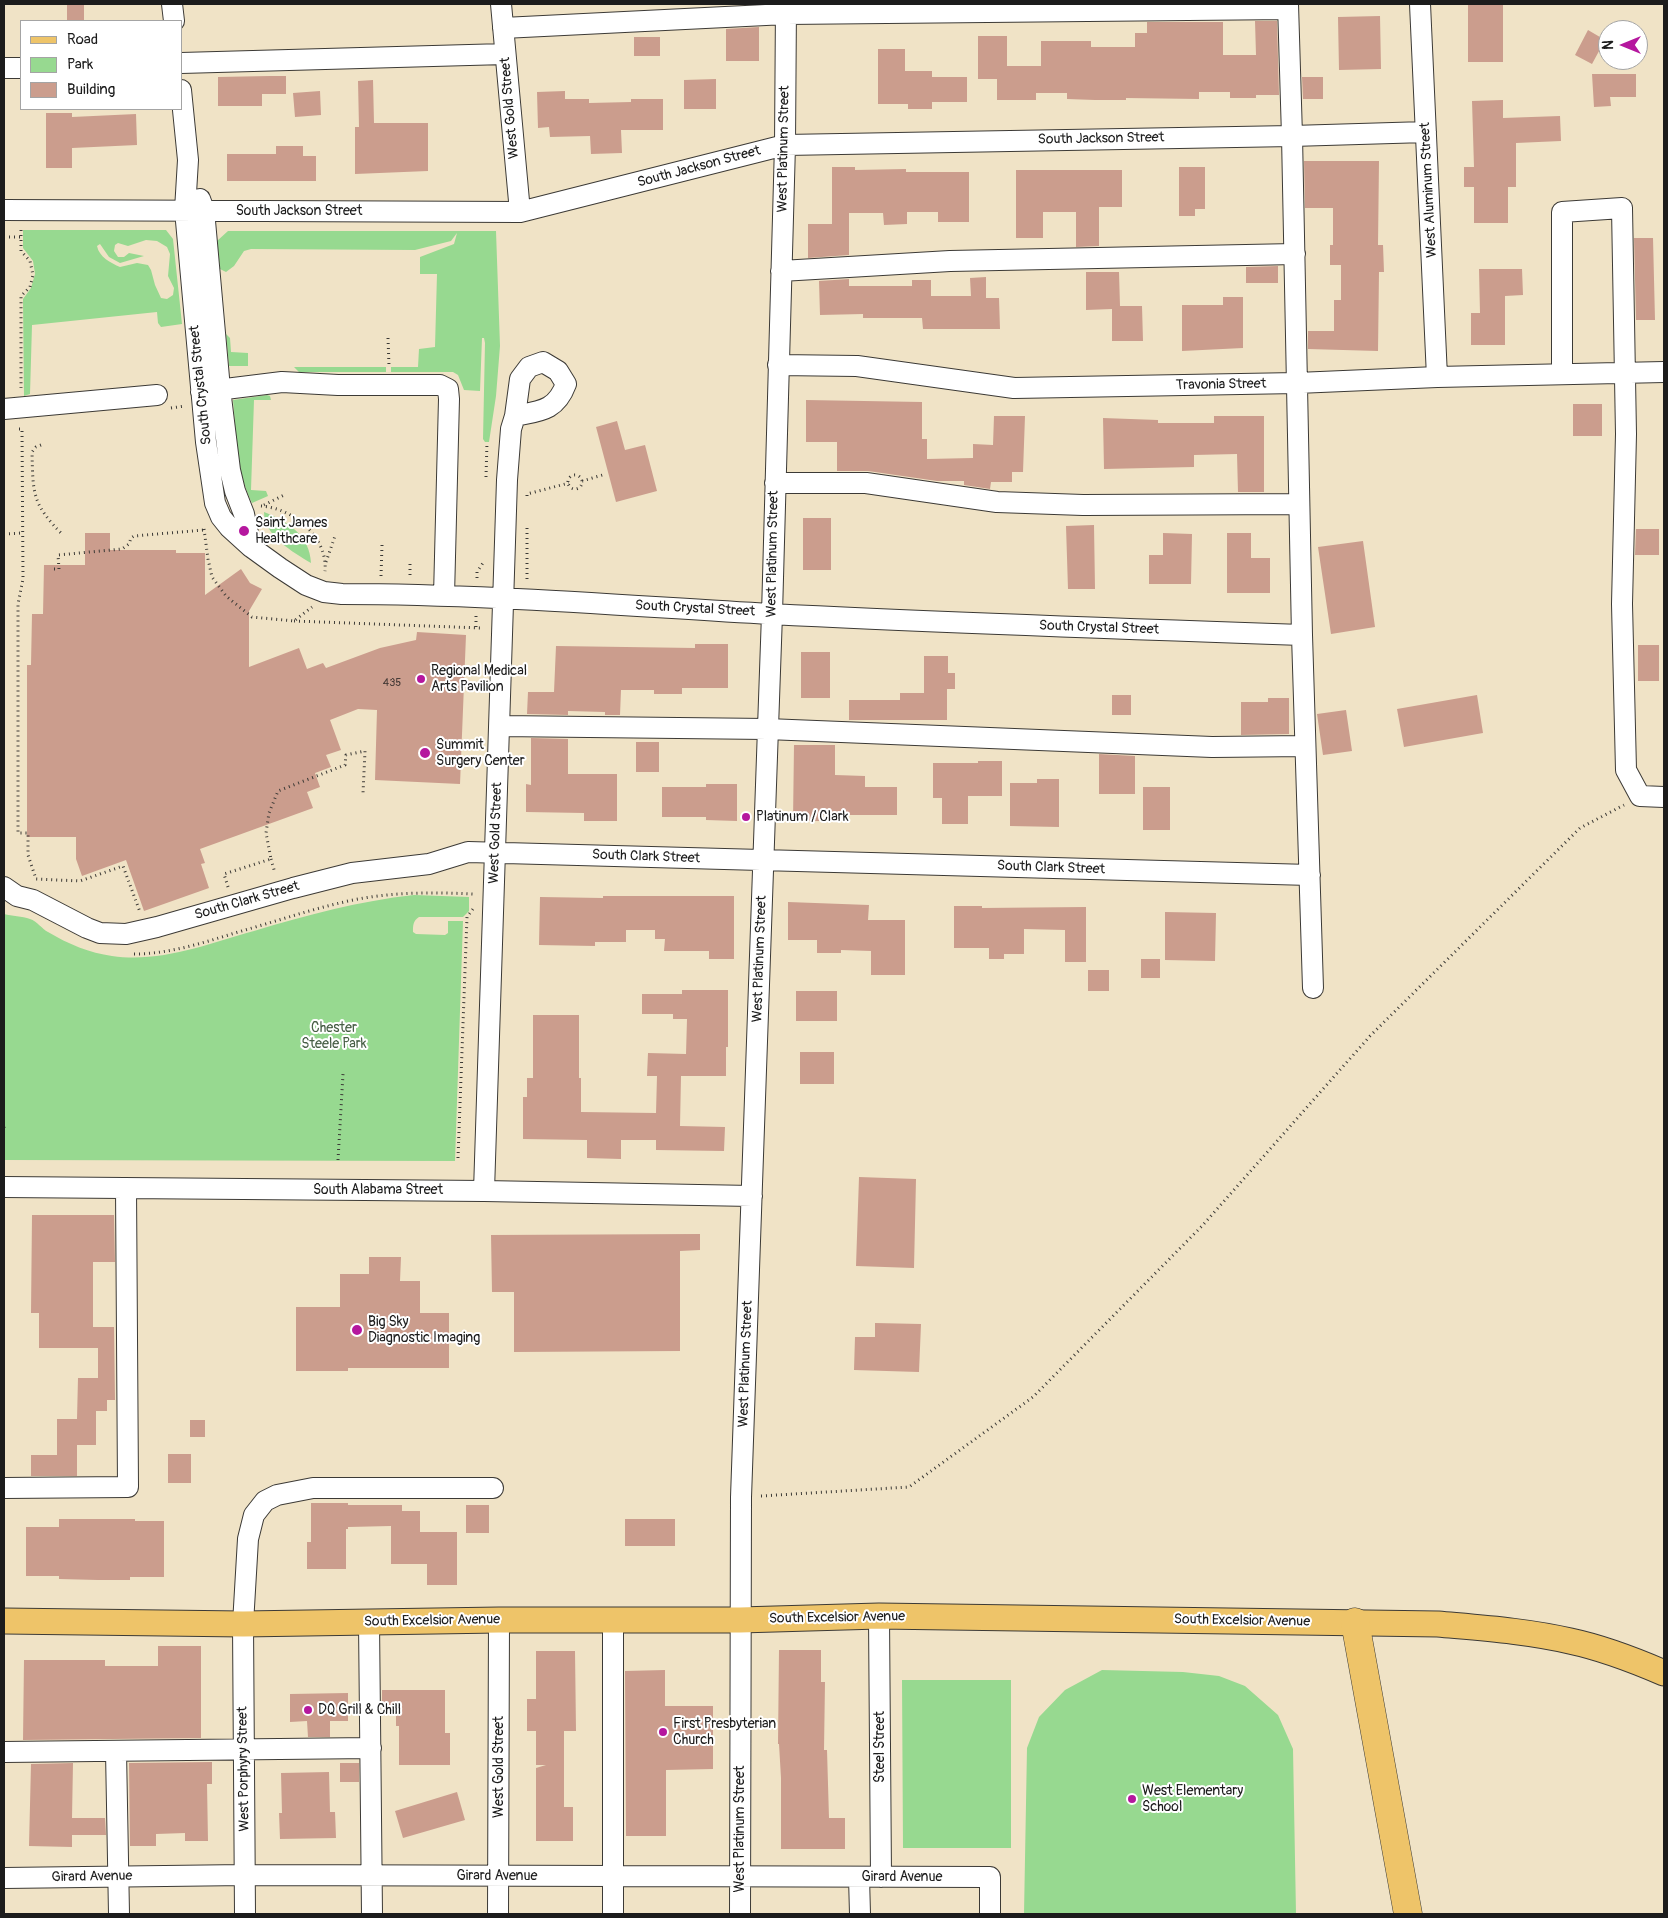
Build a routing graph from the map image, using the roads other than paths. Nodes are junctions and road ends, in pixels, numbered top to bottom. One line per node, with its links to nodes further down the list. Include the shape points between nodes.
1 (172, 4): 6 (street)
2 (501, 4): 7 (street, West Gold Street)
3 (1420, 4): 13 (street, West Aluminum Street)
4 (1288, 6): 5 (street); 14 (street)
5 (786, 9): 7 (street); 15 (street, West Platinum Street)
6 (174, 20)
7 (503, 28): 8 (street, West Gold Street)
8 (505, 54): 9 (street); 18 (street, West Gold Street)
9 (182, 63)
10 (4, 68): 11 (street)
11 (20, 68)
12 (182, 100): 17 (street)
13 (1426, 132): 14 (street, South Jackson Street); 25 (street, West Aluminum Street)
14 (1292, 136): 15 (street, South Jackson Street); 19 (street)
15 (784, 145): 18 (street, South Jackson Street); 20 (street, West Platinum Street)
16 (4, 210): 17 (street, South Jackson Street)
17 (194, 210): 18 (street, South Jackson Street); 27 (street, South Crystal Street)
18 (520, 212)
19 (1295, 254): 20 (street, via 950,261); 26 (street)
20 (781, 271): 21 (street, West Platinum Street)
21 (778, 365): 26 (street, Travonia Street, via 857,366 1014,388); 31 (street, West Platinum Street)
22 (1664, 372): 23 (street, Travonia Street)
23 (1626, 373): 24 (street, Travonia Street); 24 (street, via 1622,208 1562,212); 40 (street, via 1622,604 1626,770 1640,796)
24 (1562, 374): 25 (street, Travonia Street)
25 (1437, 377): 26 (street, Travonia Street)
26 (1297, 383): 32 (street)
27 (211, 390): 33 (street, South Crystal Street, via 215,503 229,527 251,547 306,585 324,592); 33 (street, via 282,382 338,386 440,384 448,389)
28 (157, 396): 29 (street)
29 (4, 409)
30 (515, 416): 34 (street, West Gold Street, via 507,480)
31 (775, 483): 32 (street, via 866,482 997,502); 35 (street, West Platinum Street)
32 (1299, 504): 36 (street)
33 (444, 596): 34 (street, South Crystal Street)
34 (503, 598): 35 (street, South Crystal Street); 37 (street, West Gold Street)
35 (772, 614): 36 (street, South Crystal Street); 38 (street, West Platinum Street)
36 (1302, 635): 39 (street)
37 (500, 726): 38 (street); 41 (street, West Gold Street)
38 (768, 729): 39 (street, via 1212,747); 42 (street, West Platinum Street)
39 (1306, 746): 43 (street)
40 (1664, 796)
41 (495, 852): 42 (street, South Clark Street); 44 (street, South Clark Street, via 468,852 429,864 352,873 126,934 100,933 87,928); 48 (street, West Gold Street)
42 (763, 860): 43 (street, South Clark Street); 49 (street, West Platinum Street)
43 (1310, 874): 45 (street)
44 (4, 887)
45 (1313, 988)
46 (4, 1187): 47 (street, South Alabama Street)
47 (126, 1188): 48 (street, South Alabama Street); 50 (street, via 128,1487)
48 (484, 1191): 49 (street, South Alabama Street)
49 (752, 1196): 55 (street, West Platinum Street)
50 (4, 1488)
51 (493, 1488): 59 (street, West Porphyry Street, via 313,1488 288,1491 264,1501 254,1515 248,1539)
52 (879, 1616): 55 (main road, South Excelsior Avenue); 58 (main road, South Excelsior Avenue); 71 (street, Steel Street)
53 (499, 1620): 54 (main road, South Excelsior Avenue); 57 (main road, South Excelsior Avenue); 67 (street, West Gold Street)
54 (613, 1620): 55 (main road, South Excelsior Avenue); 69 (street)
55 (740, 1620): 73 (street, West Platinum Street)
56 (4, 1621): 59 (main road, South Excelsior Avenue)
57 (368, 1622): 59 (main road, South Excelsior Avenue); 61 (street)
58 (1354, 1622): 60 (main road, South Excelsior Avenue, via 1438,1624 1514,1631 1571,1641); 82 (highway)
59 (243, 1624): 62 (street, West Porphyry Street)
60 (1664, 1673)
61 (371, 1748): 62 (street); 66 (street)
62 (244, 1750): 63 (street); 65 (street, West Porphyry Street)
63 (116, 1751): 64 (street); 68 (street)
64 (4, 1752)
65 (245, 1875): 66 (street, Girard Avenue); 68 (street, Girard Avenue); 75 (street, West Porphyry Street)
66 (372, 1875): 67 (street, Girard Avenue); 76 (street)
67 (498, 1875): 69 (street, Girard Avenue); 77 (street, West Gold Street)
68 (119, 1876): 72 (street, Girard Avenue); 74 (street)
69 (613, 1877): 73 (street, Girard Avenue); 78 (street)
70 (859, 1877): 71 (street, Girard Avenue); 73 (street, Girard Avenue); 80 (street)
71 (881, 1877): 81 (street, Girard Avenue, via 990,1878)
72 (4, 1878)
73 (740, 1878): 79 (street, West Platinum Street)
74 (119, 1914)
75 (245, 1914)
76 (372, 1914)
77 (498, 1914)
78 (613, 1914)
79 (740, 1914)
80 (860, 1914)
81 (990, 1914)
82 (1408, 1914)

